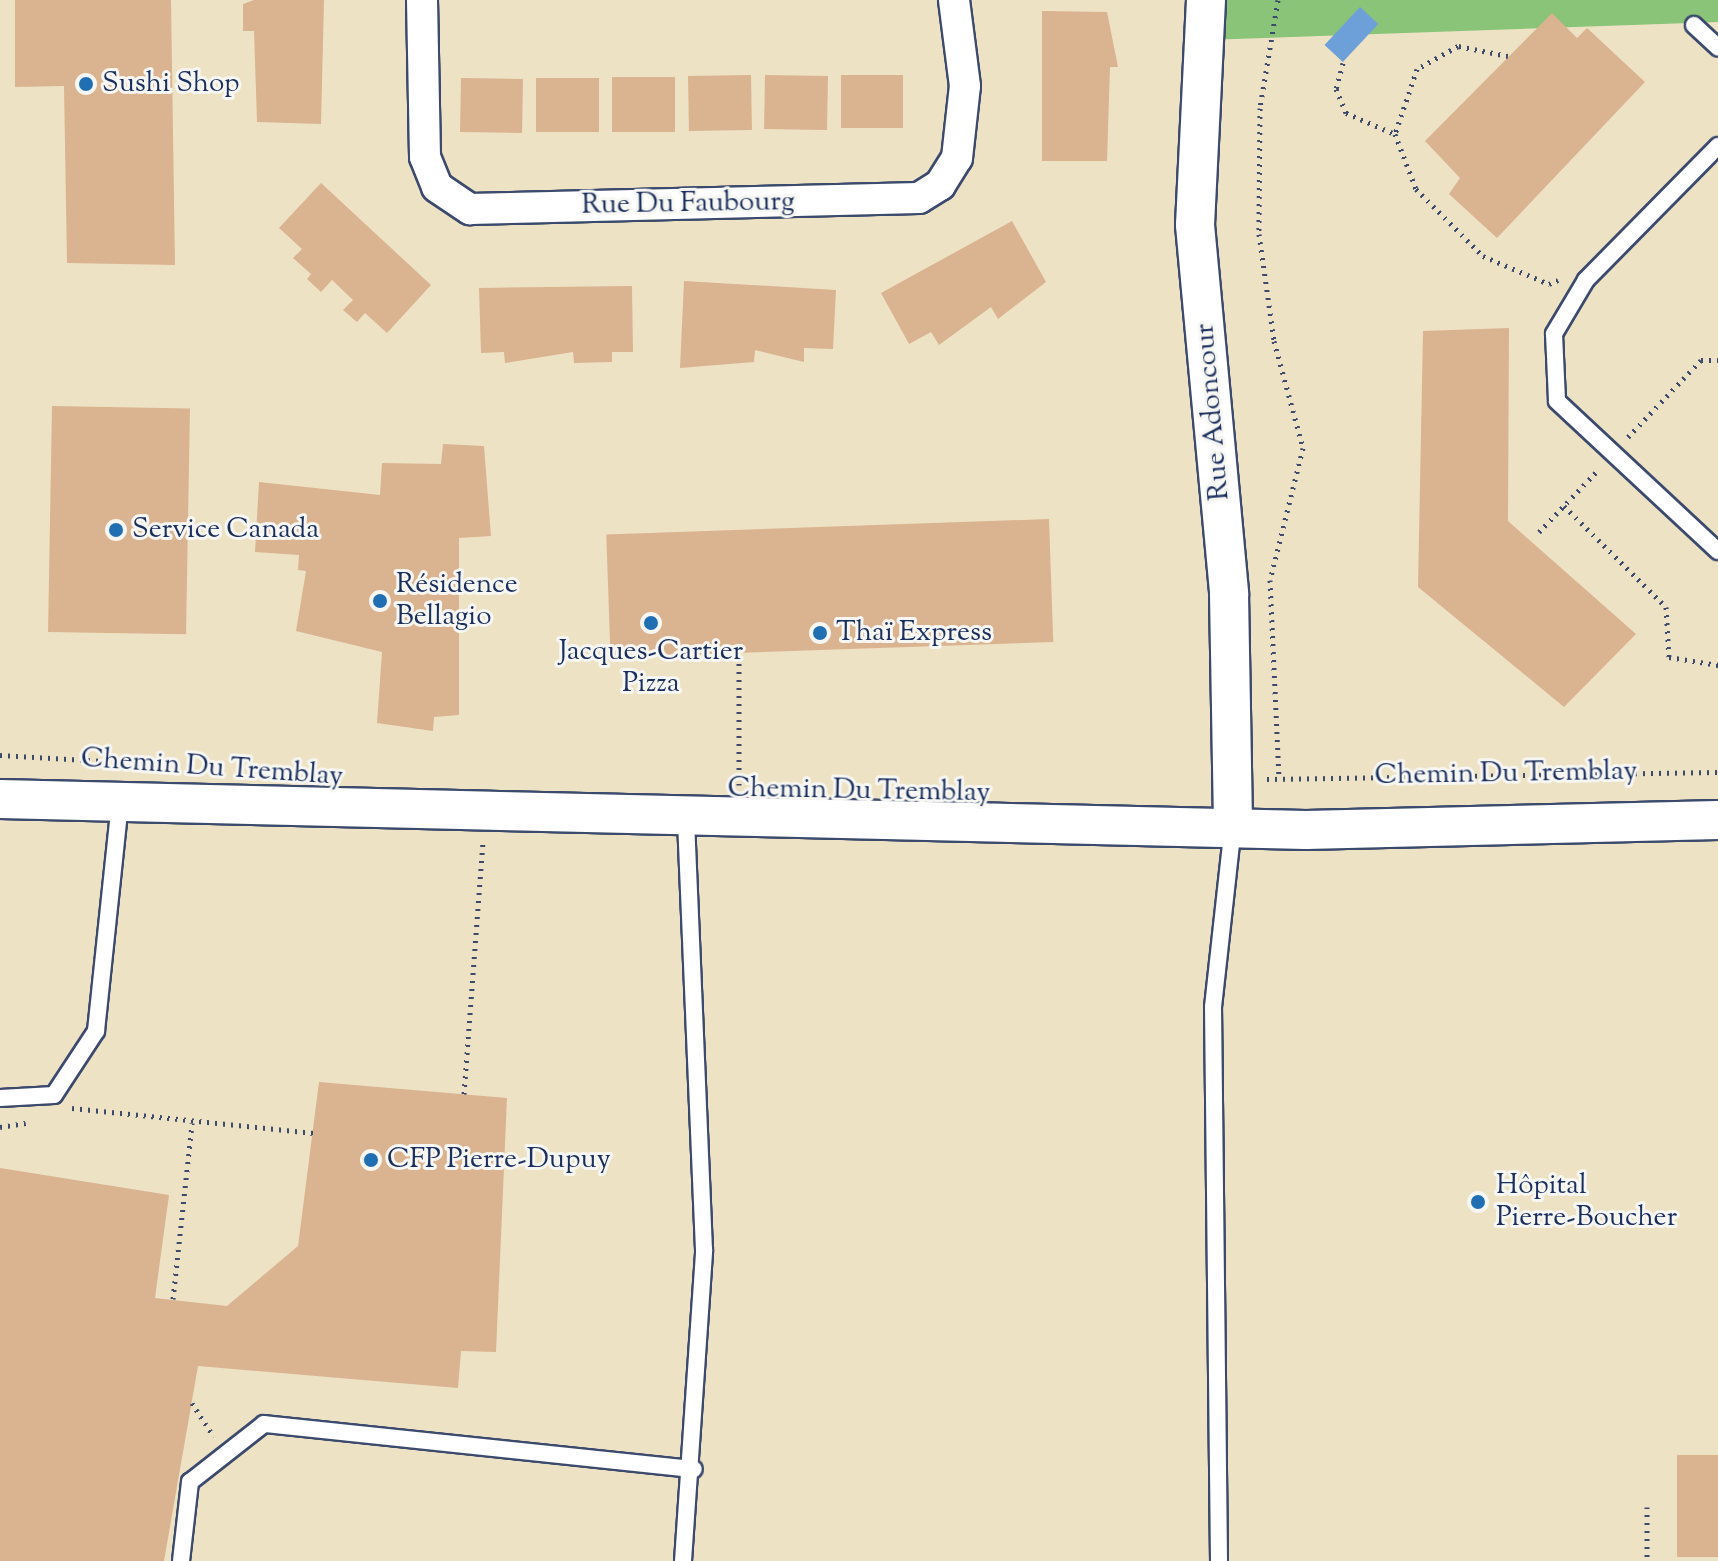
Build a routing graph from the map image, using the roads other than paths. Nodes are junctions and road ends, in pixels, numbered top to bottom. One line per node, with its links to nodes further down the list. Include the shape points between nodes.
1 (422, 0): 2 (street, Rue Du Faubourg, via 425,157 437,187 470,209 919,198 940,185 957,158 965,86)
2 (954, 0)
3 (1206, 0): 12 (street, Rue Adoncour, via 1195,225 1229,594)
4 (1694, 25): 5 (lane)
5 (1718, 47)
6 (1718, 146): 7 (lane, via 1607,257 1554,334 1557,401)
7 (1718, 551)
8 (0, 799): 9 (street, Chemin Du Tremblay)
9 (120, 801): 10 (street, Chemin Du Tremblay); 13 (lane, via 96,1031 54,1095)
10 (686, 816): 12 (street, Chemin Du Tremblay, via 739,796); 14 (lane, via 704,1250)
11 (1718, 820): 12 (street, Chemin Du Tremblay, via 1306,830)
12 (1233, 824): 17 (lane, via 1213,1007)
13 (0, 1098)
14 (694, 1469): 15 (lane, via 264,1424 190,1482); 16 (lane)
15 (181, 1561)
16 (683, 1561)
17 (1219, 1561)

